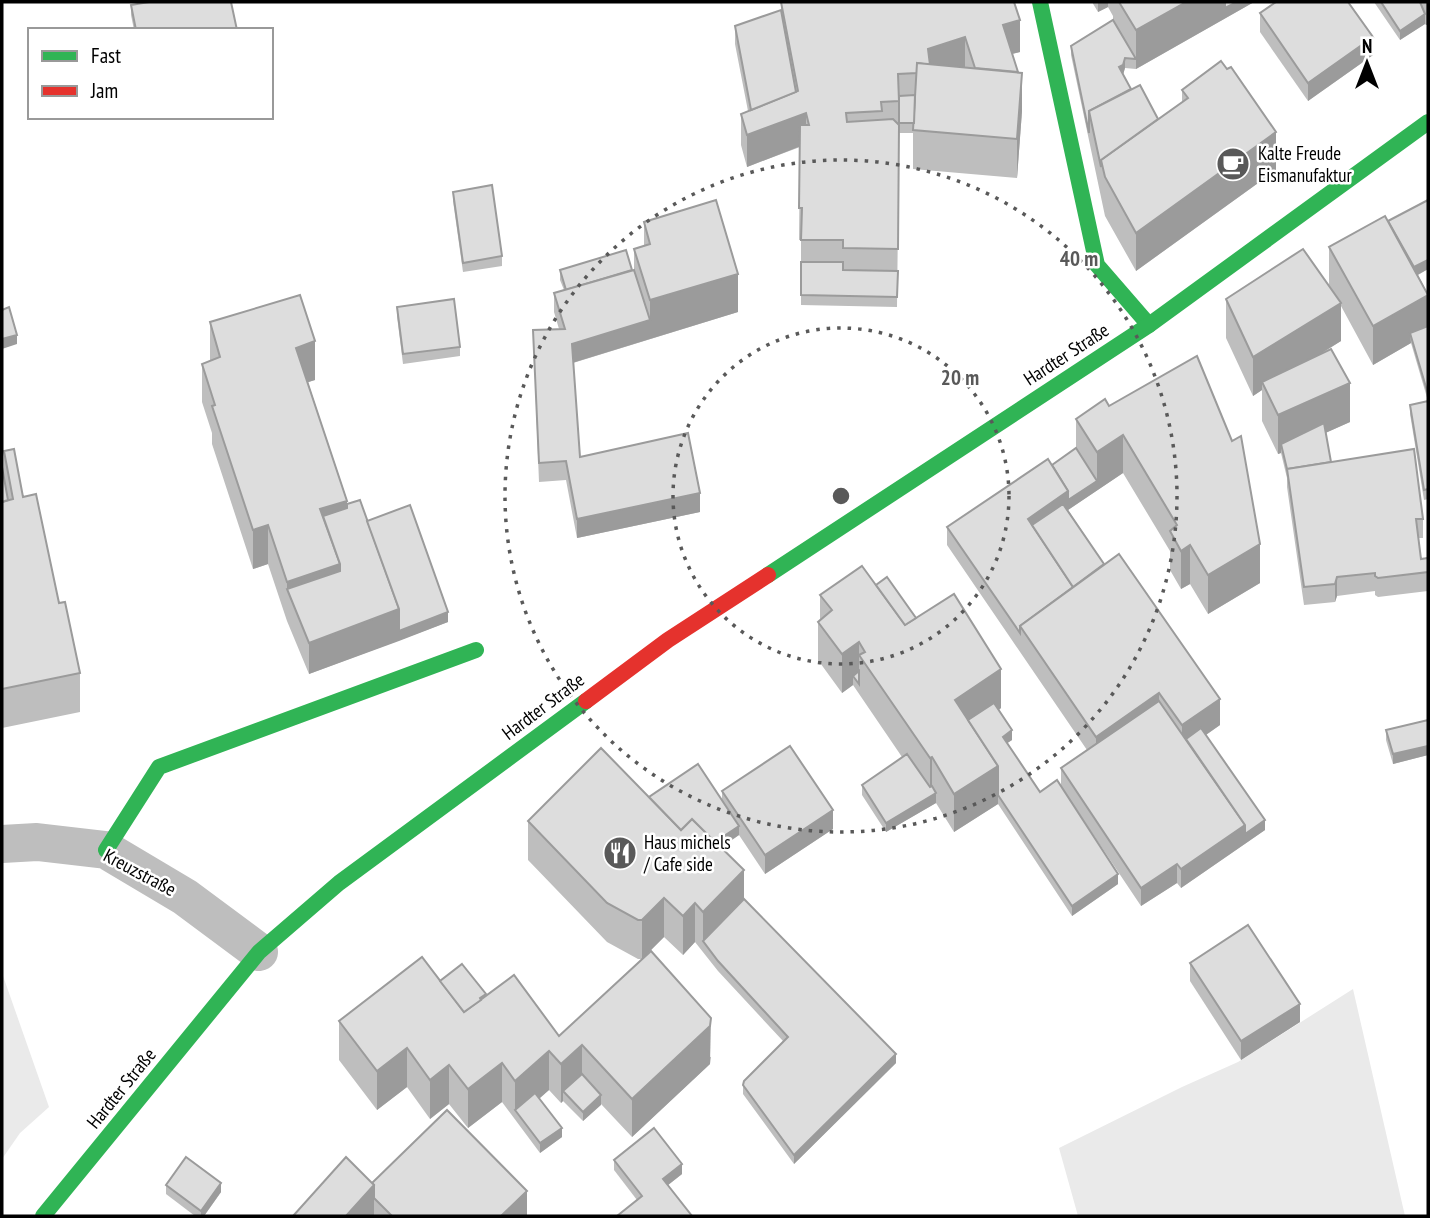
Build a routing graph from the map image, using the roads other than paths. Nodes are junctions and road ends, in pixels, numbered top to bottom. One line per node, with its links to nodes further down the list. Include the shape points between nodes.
1 (1040, 2): 3 (main road, via 1097,265)
2 (1428, 122): 3 (main road, Hardter Straße)
3 (1149, 325): 7 (main road, Hardter Straße, via 668,640 339,883)
4 (476, 650): 6 (main road, via 159,767)
5 (2, 844): 6 (street, Kreuzstraße, via 37,842)
6 (106, 850): 7 (street, Kreuzstraße, via 185,897)
7 (259, 952): 8 (main road, Hardter Straße)
8 (43, 1216)

